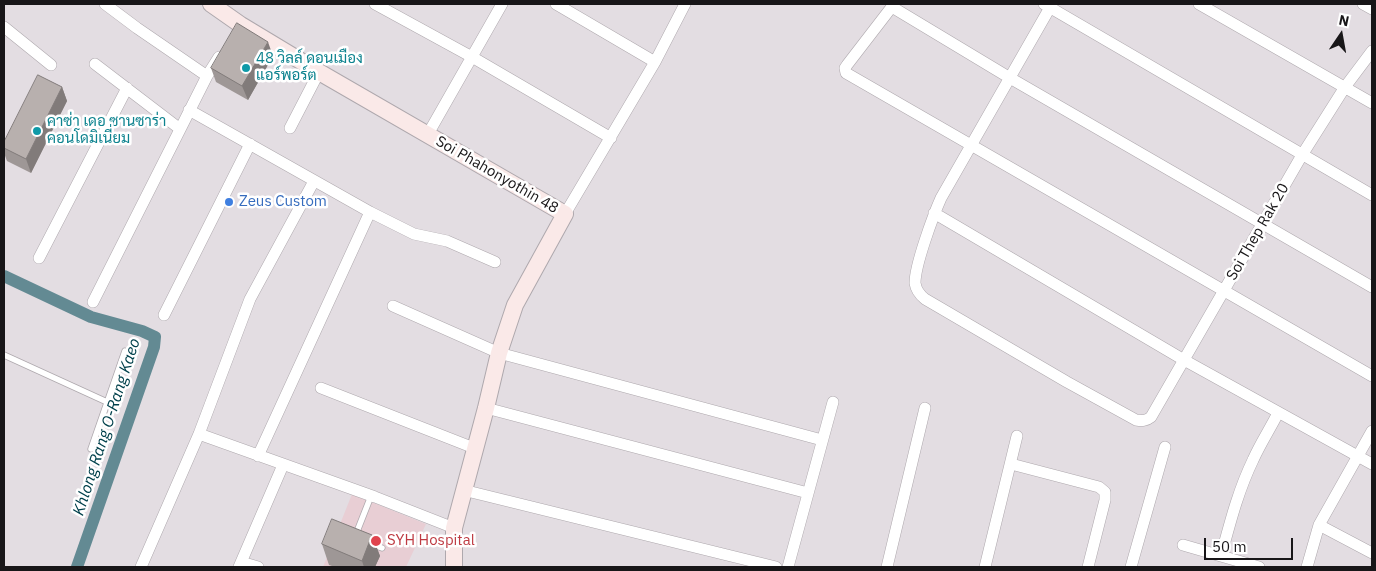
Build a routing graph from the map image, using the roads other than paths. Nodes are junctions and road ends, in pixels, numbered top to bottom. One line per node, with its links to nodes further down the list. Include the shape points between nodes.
1 (105, 4): 20 (street)
2 (211, 4): 19 (street, Soi Phahonyothin 48, via 239,28)
3 (375, 4): 15 (street)
4 (502, 4): 15 (street)
5 (556, 4): 16 (street)
6 (685, 4): 16 (street)
7 (1199, 4): 23 (street)
8 (1363, 4): 11 (street)
9 (893, 5): 21 (street); 31 (street, via 847,65 846,73)
10 (1048, 5): 21 (street); 32 (street)
11 (1372, 9)
12 (4, 27): 18 (street)
13 (226, 47): 20 (street)
14 (1372, 51): 23 (street, Soi Thep Rak 20)
15 (472, 57): 28 (street); 29 (street)
16 (655, 62): 29 (street)
17 (95, 64): 22 (street)
18 (52, 65)
19 (319, 72): 26 (street); 28 (street, Soi Phahonyothin 48)
20 (206, 76): 25 (street)
21 (1010, 78): 31 (street); 38 (street)
22 (127, 88): 27 (street); 39 (street)
23 (1345, 88): 24 (street); 32 (street, Soi Thep Rak 20)
24 (1372, 103)
25 (190, 110): 27 (street); 30 (street)
26 (290, 128)
27 (180, 129): 43 (street)
28 (428, 134): 37 (street, Soi Phahonyothin 48)
29 (611, 138): 37 (street)
30 (250, 144): 33 (street); 45 (street)
31 (971, 145): 36 (street); 42 (street)
32 (1302, 155): 34 (street); 38 (street, Soi Thep Rak 20)
33 (314, 180): 35 (street); 58 (street, via 250,299)
34 (1372, 195)
35 (370, 212): 40 (street, via 414,234 447,241); 64 (street)
36 (934, 213): 49 (street); 49 (street, Soi Thep Rak 20, via 917,271 915,283 920,295 1066,382 1136,420 1147,420)
37 (566, 214): 47 (street, Soi Phahonyothin 48, via 515,305)
38 (1262, 224): 41 (street); 42 (street, Soi Thep Rak 20)
39 (39, 258)
40 (495, 262)
41 (1372, 287)
42 (1224, 292): 49 (street, Soi Thep Rak 20); 50 (street)
43 (93, 302)
44 (393, 306): 47 (street)
45 (164, 316)
46 (125, 351): 52 (lane)
47 (499, 352): 54 (street, Soi Phahonyothin 48); 60 (street)
48 (4, 355): 52 (lane)
49 (1184, 360): 56 (street)
50 (1372, 376)
51 (321, 388): 62 (street)
52 (107, 402): 63 (lane)
53 (833, 402): 60 (street)
54 (486, 408): 62 (street, Soi Phahonyothin 48); 70 (street)
55 (925, 408): 84 (street)
56 (1278, 413): 65 (street); 77 (street, via 1244,481)
57 (1372, 431): 65 (street)
58 (199, 434): 64 (street); 79 (street)
59 (1017, 436): 66 (street)
60 (822, 440): 70 (street)
61 (1165, 447): 87 (street)
62 (474, 448): 69 (street, Soi Phahonyothin 48)
63 (91, 449)
64 (258, 456): 68 (street)
65 (1358, 456): 67 (street); 72 (street)
66 (1011, 464): 85 (street); 86 (street, via 1099,487 1105,492)
67 (1372, 464)
68 (283, 465): 71 (street); 78 (street)
69 (464, 490): 73 (street, Soi Phahonyothin 48); 82 (street)
70 (808, 493): 83 (street)
71 (371, 496): 73 (street); 75 (lane, via 357,536)
72 (1319, 525): 76 (street); 89 (street)
73 (454, 528): 81 (street, Soi Phahonyothin 48)
74 (1183, 545): 77 (street)
75 (382, 548)
76 (1372, 553)
77 (1221, 556): 88 (street)
78 (240, 565): 80 (street)
79 (142, 567)
80 (258, 567)
81 (454, 567)
82 (776, 567)
83 (788, 567)
84 (887, 567)
85 (986, 567)
86 (1088, 567)
87 (1131, 567)
88 (1259, 567)
89 (1307, 567)

